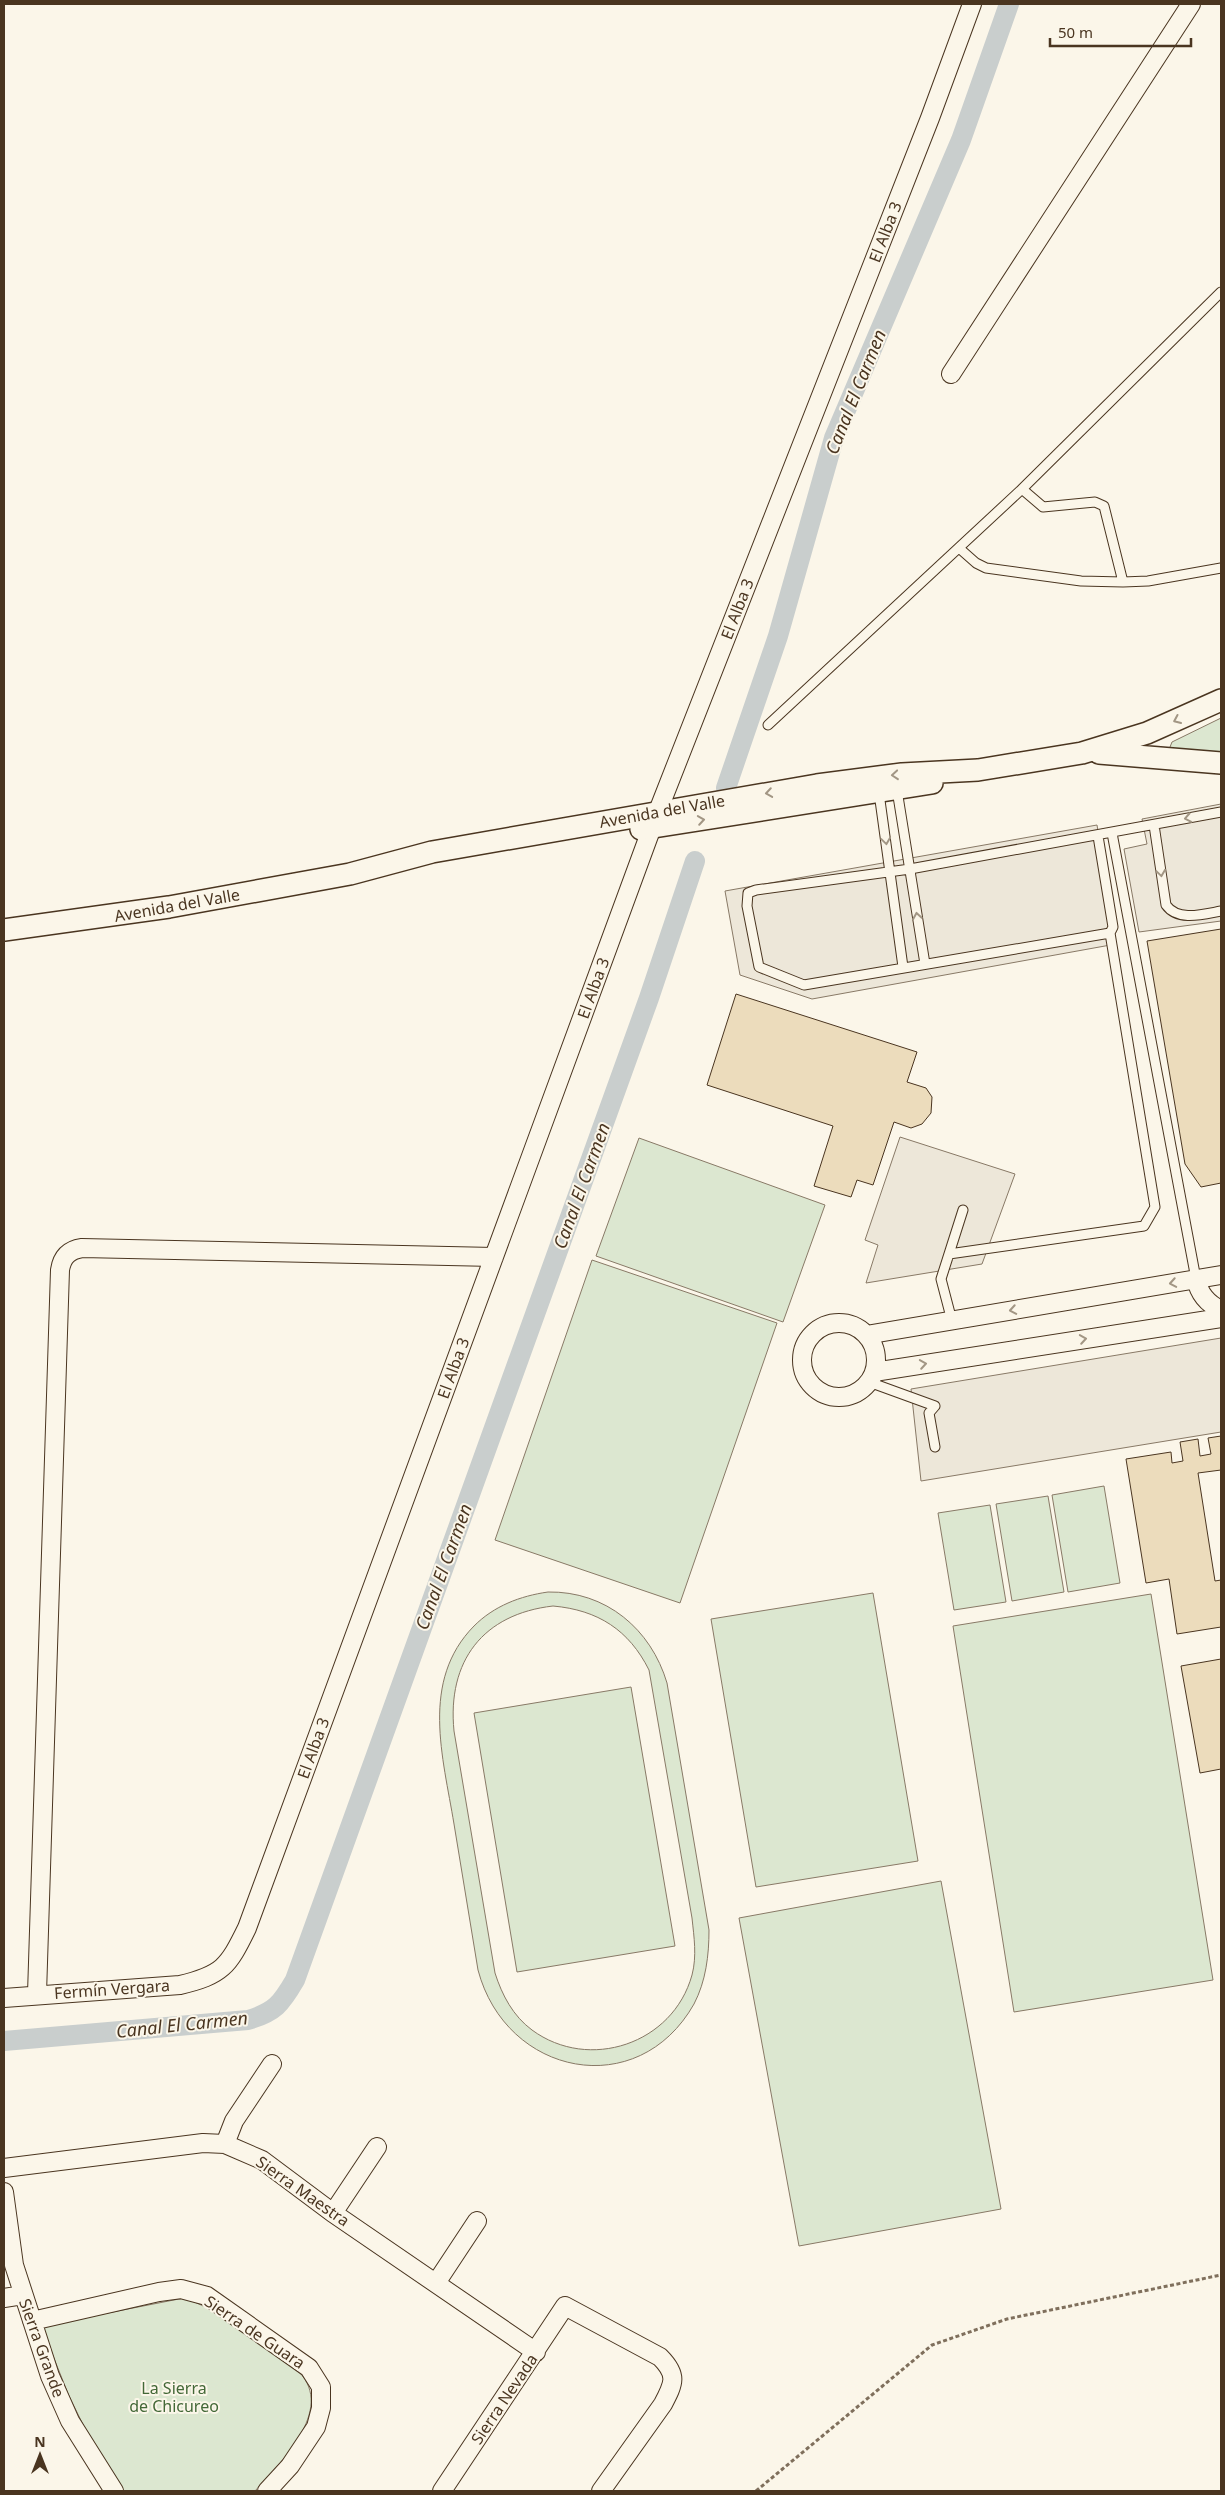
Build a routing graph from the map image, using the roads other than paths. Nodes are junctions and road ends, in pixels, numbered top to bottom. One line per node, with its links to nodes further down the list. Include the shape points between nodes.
1 (972, 4): 16 (street, El Alba 3)
2 (1191, 4): 4 (street)
3 (1221, 292): 5 (lane)
4 (952, 374)
5 (1022, 489): 6 (lane); 8 (lane, via 1043,507 1095,502 1104,506)
6 (959, 548): 8 (lane, via 976,563 991,569 1081,581); 10 (lane)
7 (1221, 568): 8 (lane, via 1148,581)
8 (1123, 582)
9 (1221, 700): 11 (street, Avenida del Valle, one-way to 11, via 1147,733)
10 (768, 725)
11 (1082, 752): 12 (street, Avenida del Valle); 13 (street, Avenida del Valle)
12 (1221, 763)
13 (978, 770): 14 (street, Avenida del Valle); 16 (street, Avenida del Valle, one-way to 16, via 861,778)
14 (888, 792): 16 (street, Avenida del Valle, one-way to 14); 20 (lane); 21 (lane, one-way to 21)
15 (1221, 812): 17 (lane, one-way to 17)
16 (655, 819): 23 (street, Avenida del Valle, via 379,875 350,874 169,907); 29 (street, El Alba 3)
17 (1154, 825): 18 (lane); 22 (lane, one-way to 22, via 1166,905 1181,915)
18 (1112, 833): 19 (lane); 31 (lane)
19 (1098, 836): 20 (lane); 24 (lane, via 1113,927)
20 (910, 869): 21 (lane); 25 (lane, one-way to 20)
21 (890, 871): 26 (lane); 26 (lane, via 756,890 748,894 747,906 759,967 784,978 804,985)
22 (1221, 911)
23 (4, 930)
24 (1110, 933): 25 (lane); 28 (lane, via 1155,1207 1144,1226)
25 (925, 964): 26 (lane)
26 (903, 967)
27 (963, 1210): 28 (lane)
28 (949, 1254): 34 (lane, via 941,1279)
29 (494, 1257): 38 (street, El Alba 3, via 247,1928 234,1955); 39 (street, via 82,1248 71,1251 63,1260)
30 (1221, 1275): 31 (street)
31 (1196, 1279): 32 (street, via 1205,1299); 34 (street, one-way to 34)
32 (1221, 1310)
33 (1221, 1318): 36 (street, one-way to 33)
34 (952, 1320): 35 (street)
35 (866, 1335): 36 (street, via 874,1347 876,1359); 36 (street, via 843,1323 822,1327 808,1340 802,1367 812,1386 822,1394 835,1397 860,1391)
36 (872, 1377): 37 (lane, via 935,1406 929,1413)
37 (935, 1447)
38 (219, 1972): 39 (street, Fermín Vergara, via 203,1980 180,1985)
39 (38, 1994): 40 (street, Fermín Vergara)
40 (4, 1998)
41 (272, 2064): 42 (street, via 234,2122)
42 (225, 2144): 44 (street, Sierra Maestra); 46 (street, Sierra Maestra, via 262,2160)
43 (377, 2147): 46 (street)
44 (4, 2168)
45 (4, 2192): 49 (street, Sierra Grande, via 14,2265)
46 (333, 2213): 48 (street, Sierra Maestra)
47 (477, 2221): 48 (street)
48 (436, 2283): 52 (street, Sierra Maestra)
49 (23, 2295): 50 (street); 51 (street, Sierra Grande)
50 (4, 2298)
51 (32, 2321): 53 (street, Sierra Grande, via 50,2376 70,2421); 54 (street, Sierra de Guara, via 181,2289 207,2296 309,2368 321,2387 321,2408 316,2427 290,2466)
52 (536, 2352): 55 (street, Sierra Nevada); 56 (street, Sierra Nevada, via 565,2306 660,2358 668,2366 673,2377 663,2404)
53 (114, 2491)
54 (267, 2491)
55 (442, 2491)
56 (601, 2491)

